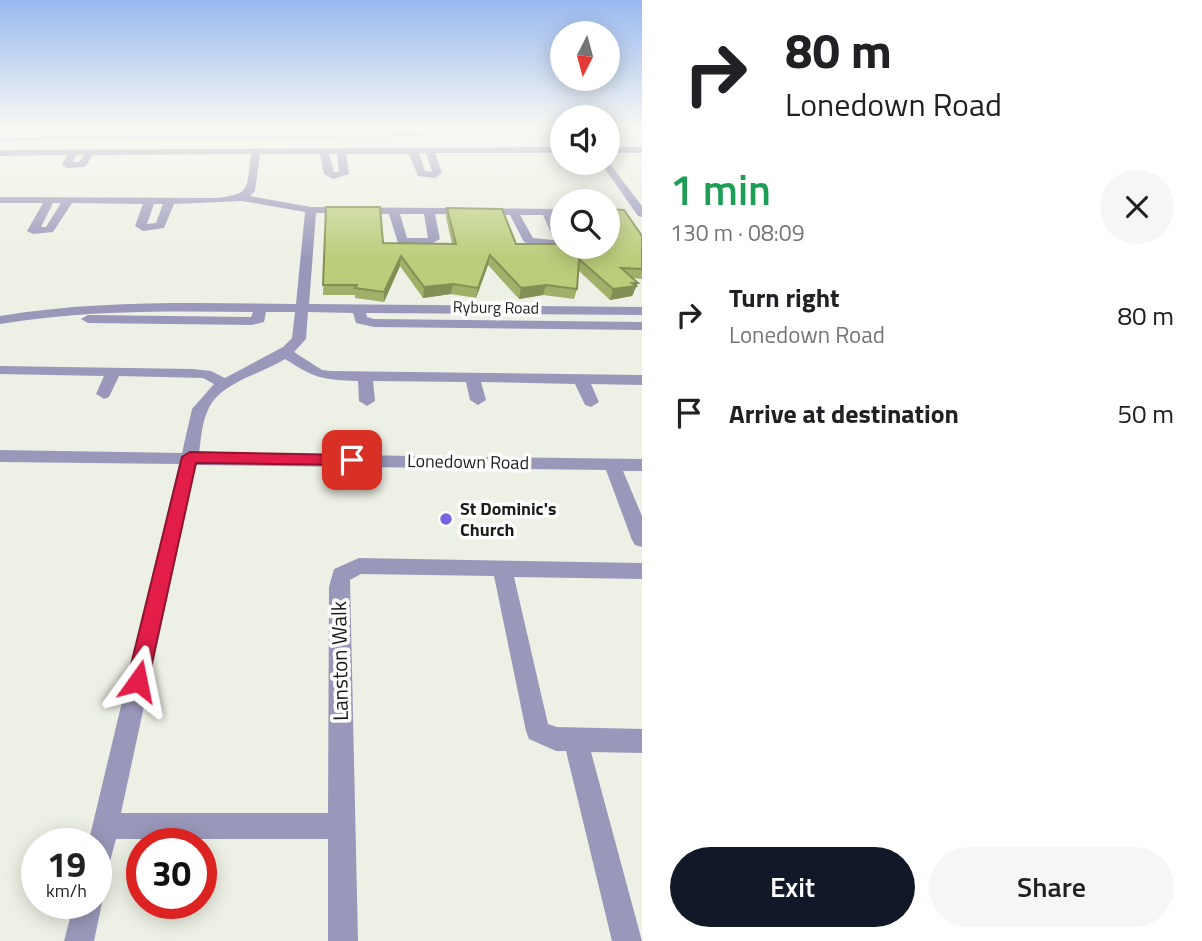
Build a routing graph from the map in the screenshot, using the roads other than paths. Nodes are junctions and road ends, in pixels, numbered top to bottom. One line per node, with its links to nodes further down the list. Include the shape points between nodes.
1 (253, 171): 7 (street, via 250,191)
2 (327, 171): 3 (street, via 333,176)
3 (344, 171)
4 (420, 171): 5 (street, via 435,175)
5 (436, 171)
6 (615, 175): 13 (street)
7 (242, 198): 12 (street); 14 (street)
8 (0, 200): 9 (street)
9 (50, 200): 10 (street); 10 (street, via 33,231 49,230)
10 (69, 200): 11 (street)
11 (150, 200): 12 (street); 12 (street, via 143,228 160,226)
12 (170, 200)
13 (638, 208)
14 (310, 210): 15 (street); 20 (street)
15 (394, 211): 16 (street); 16 (street, via 403,241 428,243 434,239)
16 (429, 211): 17 (street)
17 (513, 211): 18 (street); 18 (street, via 527,240 561,243)
18 (547, 212)
19 (260, 308): 20 (street, Ryburg Road); 23 (street, Ryburg Road, via 88,308); 25 (street, via 259,319 252,321 78,319)
20 (302, 310): 21 (street, Ryburg Road); 26 (street, via 299,339)
21 (359, 310): 22 (street, Ryburg Road); 24 (street, Ryburg Road, via 361,320 374,323)
22 (642, 311)
23 (0, 320)
24 (642, 326)
25 (0, 331)
26 (285, 352): 29 (street, via 317,373); 33 (street)
27 (5, 370): 28 (street); 34 (street)
28 (114, 371): 33 (street, via 197,373); 35 (street)
29 (365, 377): 30 (street); 37 (street)
30 (472, 378): 31 (street); 36 (street)
31 (581, 379): 32 (street); 38 (street)
32 (642, 380)
33 (225, 384): 40 (street, via 206,398 200,409)
34 (0, 386)
35 (104, 394)
36 (478, 400)
37 (367, 401)
38 (591, 402)
39 (0, 456): 40 (street, Lonedown Road)
40 (190, 457): 41 (street, Lonedown Road); 48 (street)
41 (612, 464): 42 (street, Lonedown Road); 43 (street)
42 (642, 465)
43 (642, 540)
44 (502, 569): 45 (street, Lanston Walk); 46 (street, via 536,727 547,738); 49 (street, Lanston Walk, via 359,566 341,575)
45 (642, 571)
46 (576, 740): 47 (street); 54 (street)
47 (642, 741)
48 (106, 825): 49 (street); 50 (street)
49 (343, 826): 53 (street, Lanston Walk)
50 (105, 828)
51 (84, 919): 52 (street)
52 (79, 941)
53 (343, 941)
54 (627, 941)

